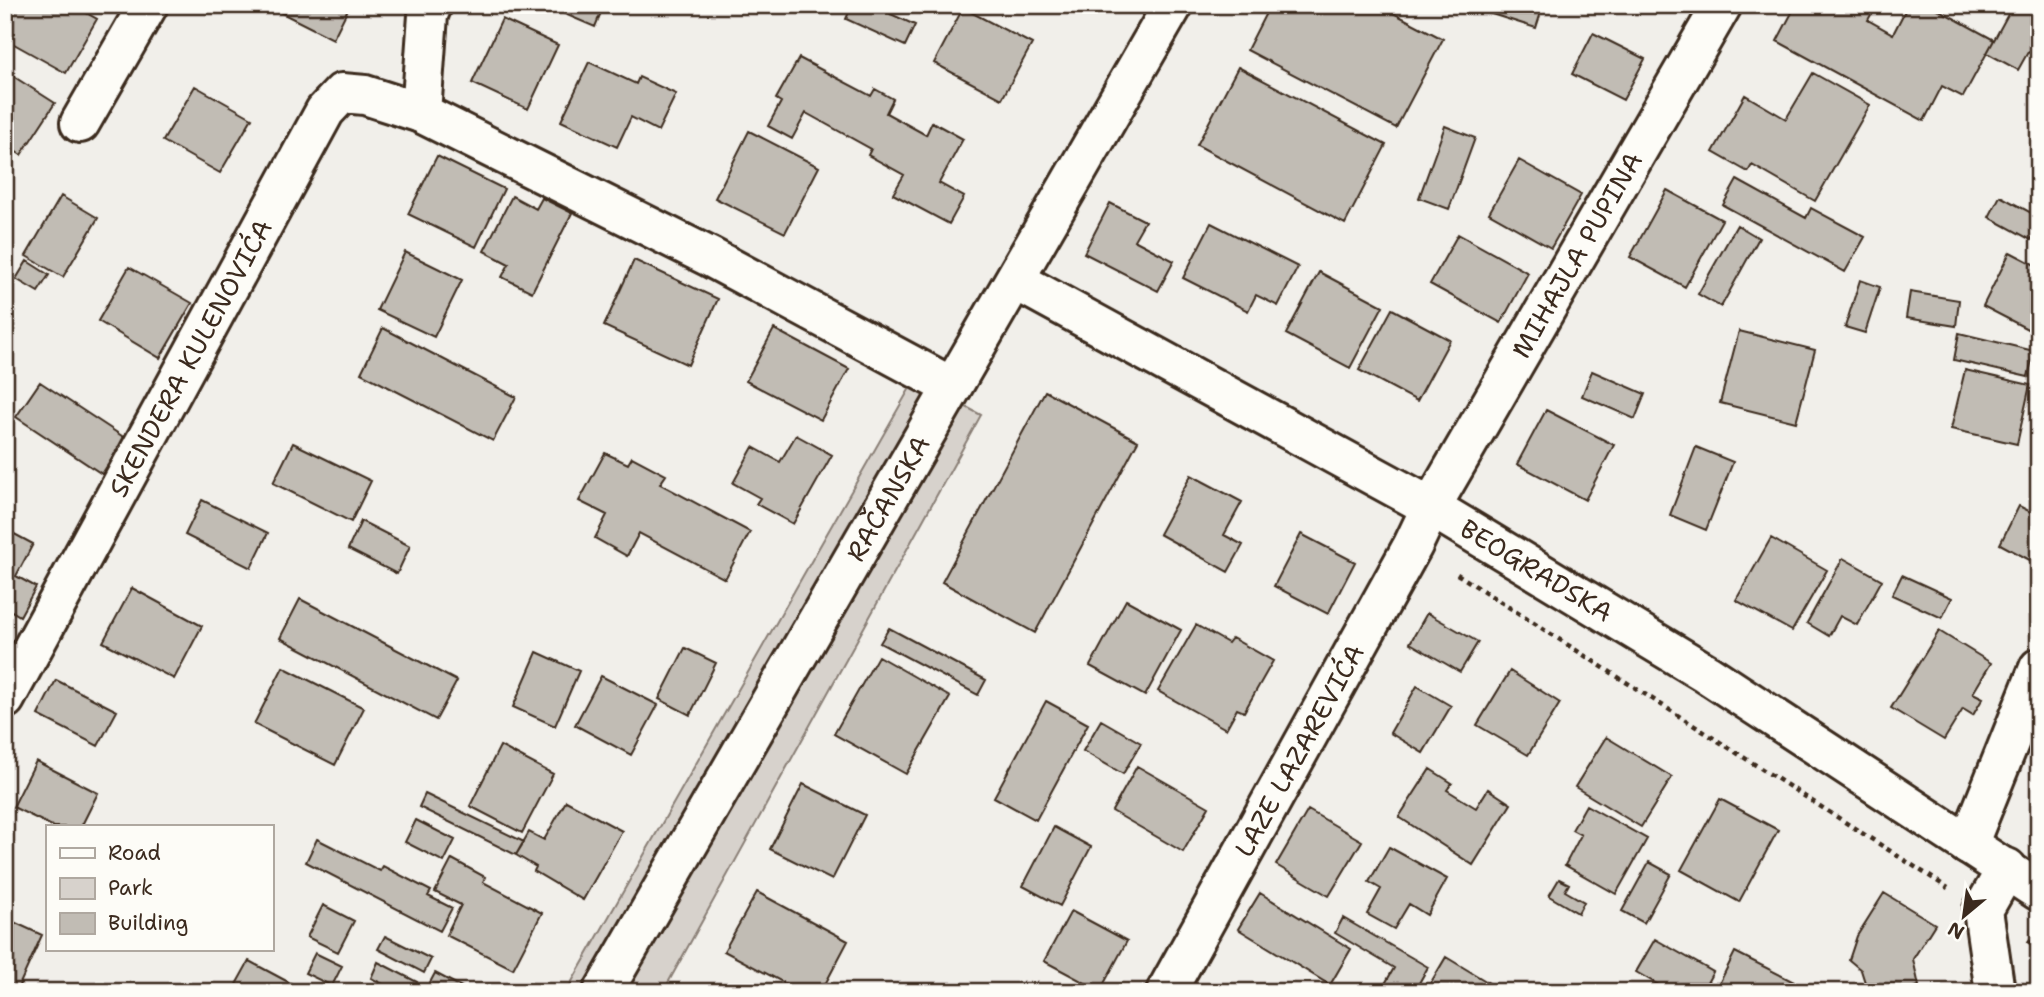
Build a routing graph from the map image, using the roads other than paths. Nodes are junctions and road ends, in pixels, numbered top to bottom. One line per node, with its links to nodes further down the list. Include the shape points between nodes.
1 (148, 5): 6 (street)
2 (432, 5): 5 (street)
3 (1173, 5): 7 (street, RAČANSKA)
4 (1722, 5): 9 (street, MIHAJLA PUPINA)
5 (421, 113): 8 (street, via 710,257); 11 (street, SKENDERA KULENOVIĆA, via 365,95 342,93 325,111)
6 (80, 123)
7 (1015, 280): 8 (street, RAČANSKA); 9 (street, BEOGRADSKA)
8 (952, 387): 16 (street, RAČANSKA)
9 (1431, 507): 12 (street, BEOGRADSKA, via 1706,673); 15 (street, LAZE LAZAREVIĆA)
10 (2039, 668): 12 (street)
11 (5, 699)
12 (1968, 845): 13 (street, BEOGRADSKA)
13 (2007, 869): 14 (street, BEOGRADSKA); 17 (street, via 1983,910)
14 (2039, 891)
15 (1171, 990)
16 (603, 992)
17 (1995, 992)

